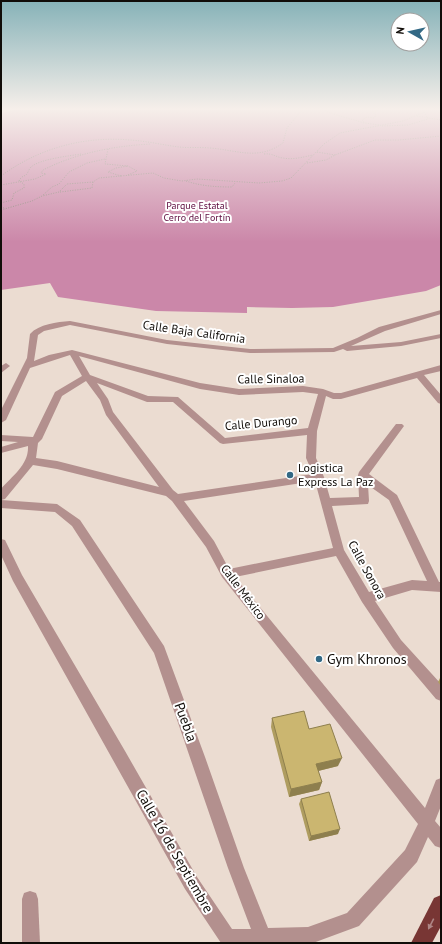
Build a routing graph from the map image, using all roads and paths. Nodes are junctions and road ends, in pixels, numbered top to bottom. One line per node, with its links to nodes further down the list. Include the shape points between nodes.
1 (40, 154): 12 (path)
2 (80, 154): 14 (path, via 48,160 31,168)
3 (87, 154): 14 (path, via 63,160 43,170 41,173 46,174 44,176)
4 (107, 154): 9 (path)
5 (272, 154): 7 (path, via 297,159)
6 (329, 154): 8 (path)
7 (314, 155): 10 (path)
8 (335, 155): 10 (path, via 332,159)
9 (106, 159): 11 (path, via 105,164); 15 (path, via 87,163 69,172)
10 (307, 163): 18 (path, via 291,177 280,181)
11 (128, 166): 13 (path, via 137,170); 13 (path, via 108,172)
12 (1, 176)
13 (124, 176): 16 (path, via 154,173); 17 (path, via 99,178)
14 (19, 181): 20 (path); 23 (path, via 24,184 24,188 14,193 12,200)
15 (60, 181): 19 (path); 22 (path)
16 (184, 181): 18 (path, via 197,179); 18 (path, via 219,187 232,187)
17 (93, 182): 19 (path); 21 (path, via 92,188)
18 (236, 182)
19 (67, 184): 21 (path)
20 (1, 185)
21 (58, 192): 22 (path)
22 (42, 196): 25 (path)
23 (1, 203)
24 (1, 206): 25 (path)
25 (5, 209): 26 (path)
26 (1, 210)
27 (441, 312): 29 (street, Calle Baja California, via 382,329)
28 (441, 336): 29 (street, via 401,344)
29 (334, 350): 31 (street, Calle Baja California, via 250,352 167,342 83,325 59,324 41,328 34,334)
30 (72, 352): 31 (street); 34 (street, Calle México); 35 (street, Calle Sinaloa, via 200,386 239,392 303,389)
31 (29, 366): 37 (street, Calle Baja California, via 24,371)
32 (441, 368): 33 (street, Calle Sinaloa)
33 (418, 374): 35 (street, Calle Sinaloa, via 341,396); 36 (street)
34 (87, 377): 39 (street, Calle Durango, via 147,399 175,399 223,441); 41 (street, via 58,394 39,436); 47 (street, Calle México, via 104,399 109,413)
35 (323, 392): 39 (street, Calle Sonora)
36 (441, 400)
37 (1, 420)
38 (399, 426): 44 (street)
39 (312, 431): 45 (street, Calle Sonora, via 311,458)
40 (1, 438): 41 (street, via 25,439)
41 (32, 442): 42 (street); 43 (street, via 34,448)
42 (1, 450)
43 (31, 461): 46 (street); 47 (street, via 57,465)
44 (363, 475): 48 (street, via 364,500); 53 (street, via 393,498)
45 (319, 477): 47 (street); 48 (street, Calle Sonora)
46 (1, 496)
47 (173, 496): 52 (street, Calle México, via 210,544)
48 (326, 502): 51 (street, Calle Sonora)
49 (1, 504): 61 (street, Puebla, via 57,508 76,523 159,650)
50 (1, 543): 61 (street, Calle 16 de Septiembre, via 17,578 195,889 228,938)
51 (339, 551): 52 (street); 54 (street, Calle Sonora)
52 (226, 574): 57 (street, Calle México)
53 (438, 587): 54 (street, via 412,585)
54 (366, 598): 55 (street, Calle Sonora, via 397,644)
55 (441, 694)
56 (441, 786): 57 (street, Calle 16 de Septiembre)
57 (428, 823): 58 (street, Calle México); 61 (street, Calle 16 de Septiembre, via 411,856 352,920 308,936)
58 (441, 840)
59 (30, 898): 62 (street)
60 (441, 905): 63 (highway, one-way to 63)
61 (263, 937)
62 (31, 943)
63 (422, 943)

